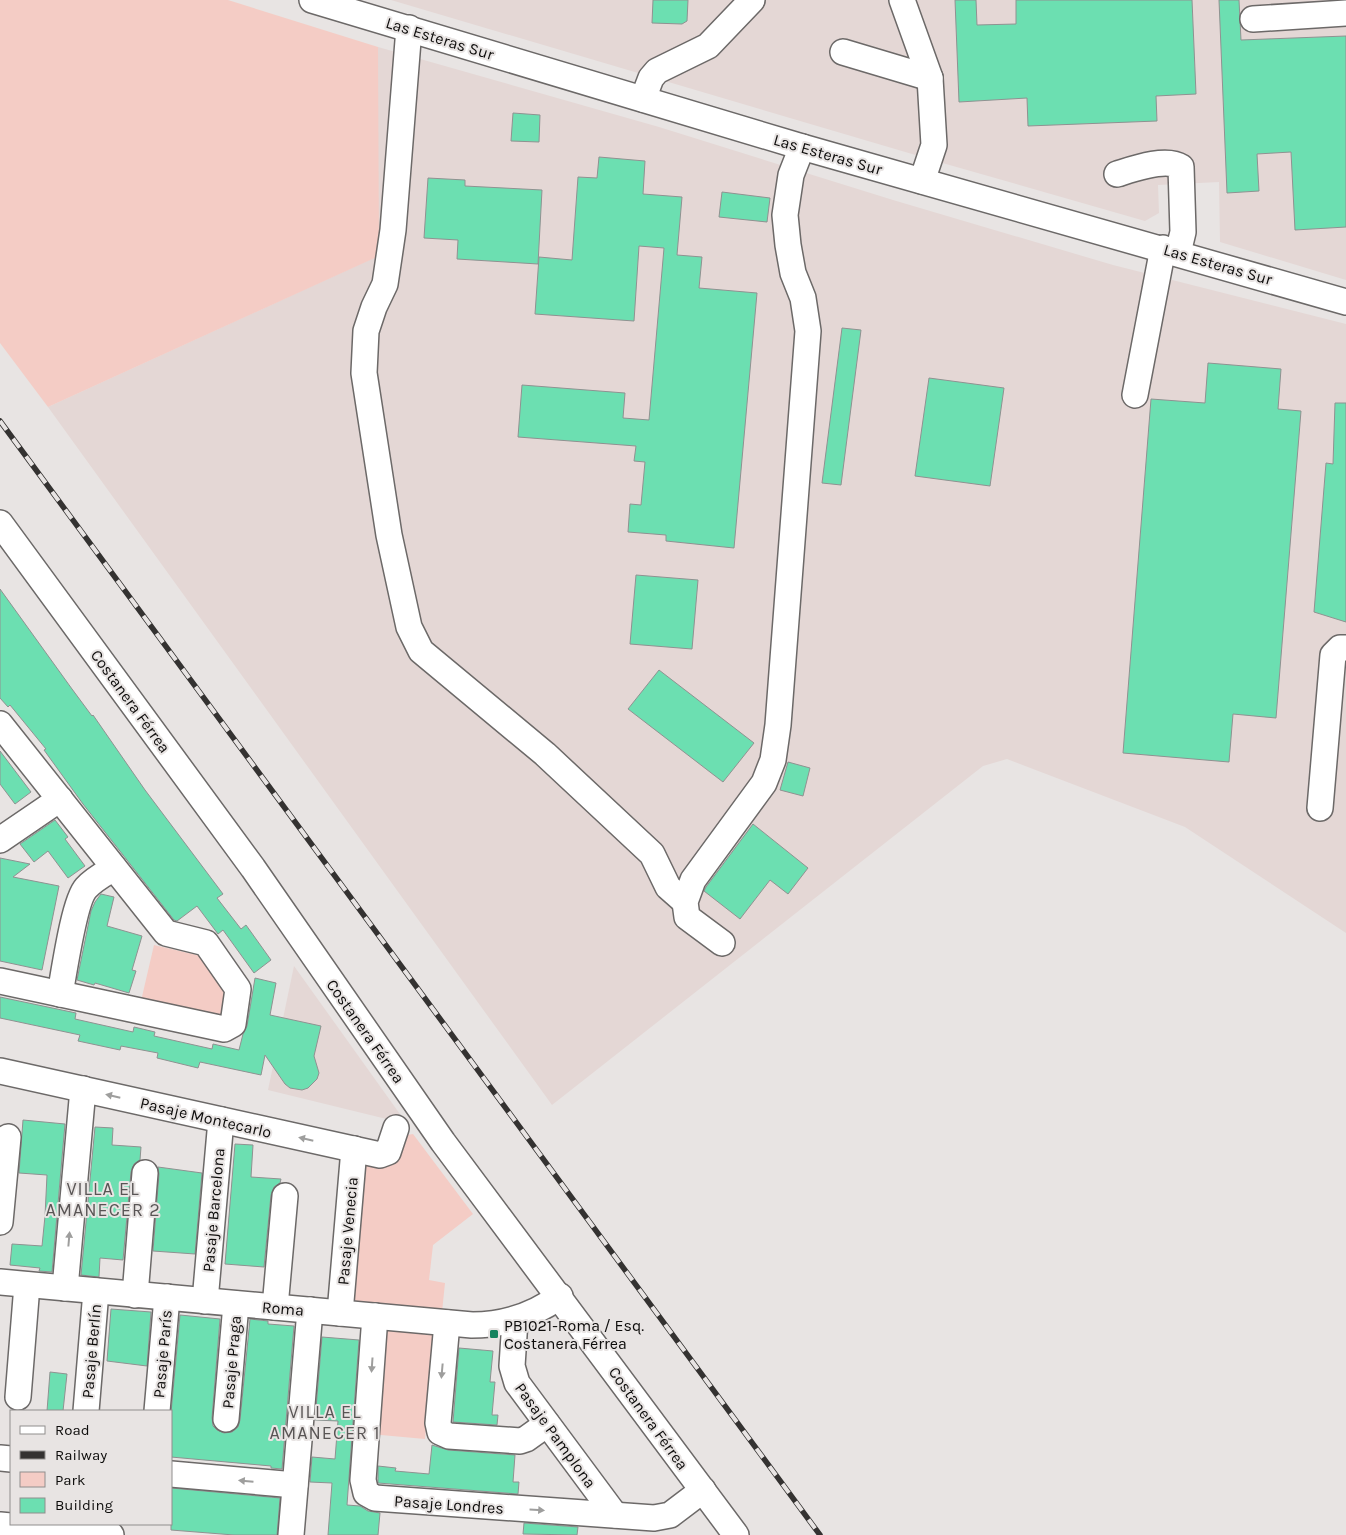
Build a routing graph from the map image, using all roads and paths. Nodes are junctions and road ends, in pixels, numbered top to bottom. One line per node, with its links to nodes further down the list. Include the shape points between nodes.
1 (312, 0): 6 (street, Las Esteras Sur)
2 (752, 0): 9 (street, via 708,46 657,70)
3 (902, 0): 8 (street)
4 (1346, 13): 5 (street)
5 (1253, 20)
6 (409, 28): 9 (street, Las Esteras Sur); 23 (street, via 393,230 385,284 366,331 364,373 389,535 409,627 421,651 545,754 652,854 668,886)
7 (843, 52): 8 (street)
8 (930, 78): 12 (street, via 934,145)
9 (643, 99): 10 (street, Las Esteras Sur)
10 (802, 147): 12 (street, Las Esteras Sur); 23 (street, via 791,175 785,215 791,264 803,298 808,331 773,760 764,783 693,880)
11 (1117, 174): 13 (street, via 1154,164 1181,167 1183,232)
12 (922, 181): 13 (street, Las Esteras Sur)
13 (1170, 251): 14 (street, Las Esteras Sur); 15 (street)
14 (1346, 302)
15 (1135, 395)
16 (0, 523): 41 (street, Costanera Férrea, via 253,868 443,1142)
17 (1346, 648): 20 (street, via 1340,648 1333,655)
18 (0, 724): 19 (street)
19 (60, 799): 21 (street); 22 (street)
20 (1320, 808)
21 (0, 840)
22 (114, 868): 26 (street, via 84,889 78,903); 26 (street, via 166,933 206,943 238,989 233,1024 224,1029)
23 (685, 902): 24 (street, via 688,917)
24 (722, 943)
25 (0, 981): 26 (street)
26 (60, 994)
27 (0, 1071): 28 (street, Pasaje Montecarlo)
28 (83, 1089): 29 (street, Pasaje Montecarlo, one-way to 28); 38 (street, one-way to 28)
29 (221, 1120): 32 (street, Pasaje Montecarlo, one-way to 29); 43 (street, Pasaje Barcelona)
30 (396, 1128): 32 (street, Pasaje Montecarlo, via 385,1154)
31 (8, 1137): 35 (street)
32 (354, 1150): 47 (street, Pasaje Venecia)
33 (145, 1173): 40 (street)
34 (285, 1196): 45 (street)
35 (0, 1222)
36 (0, 1282): 37 (street, Roma)
37 (28, 1285): 38 (street, Roma); 51 (street)
38 (65, 1288): 39 (street, Roma)
39 (96, 1291): 40 (street, Roma); 52 (street, Pasaje Berlín)
40 (135, 1294): 42 (street, Roma)
41 (560, 1296): 49 (street, Roma); 58 (street, Costanera Férrea)
42 (167, 1297): 43 (street, Roma); 53 (street, Pasaje París)
43 (205, 1301): 44 (street, Roma)
44 (236, 1304): 45 (street, Roma); 54 (street, Pasaje Praga)
45 (275, 1307): 46 (street, Roma)
46 (310, 1310): 47 (street, Roma); 57 (street)
47 (340, 1313): 48 (street, Roma)
48 (375, 1316): 50 (street, Roma); 59 (street, Pasaje Londres, one-way to 59, via 363,1480 366,1493 375,1498)
49 (515, 1320): 50 (street, Roma, via 493,1325); 55 (street, Pasaje Pamplona, via 514,1377)
50 (447, 1323): 55 (street, one-way to 55, via 438,1423 440,1432 448,1436 520,1442)
51 (18, 1397)
52 (86, 1410)
53 (157, 1410)
54 (226, 1419)
55 (548, 1424): 59 (street, Pasaje Pamplona)
56 (172, 1474): 57 (street, one-way to 56)
57 (295, 1485): 63 (street)
58 (702, 1490): 59 (street, Pasaje Londres, via 663,1517); 64 (street, Costanera Férrea)
59 (614, 1515)
60 (0, 1525): 61 (street)
61 (54, 1532): 62 (street)
62 (111, 1535)
63 (291, 1535)
64 (736, 1535)

